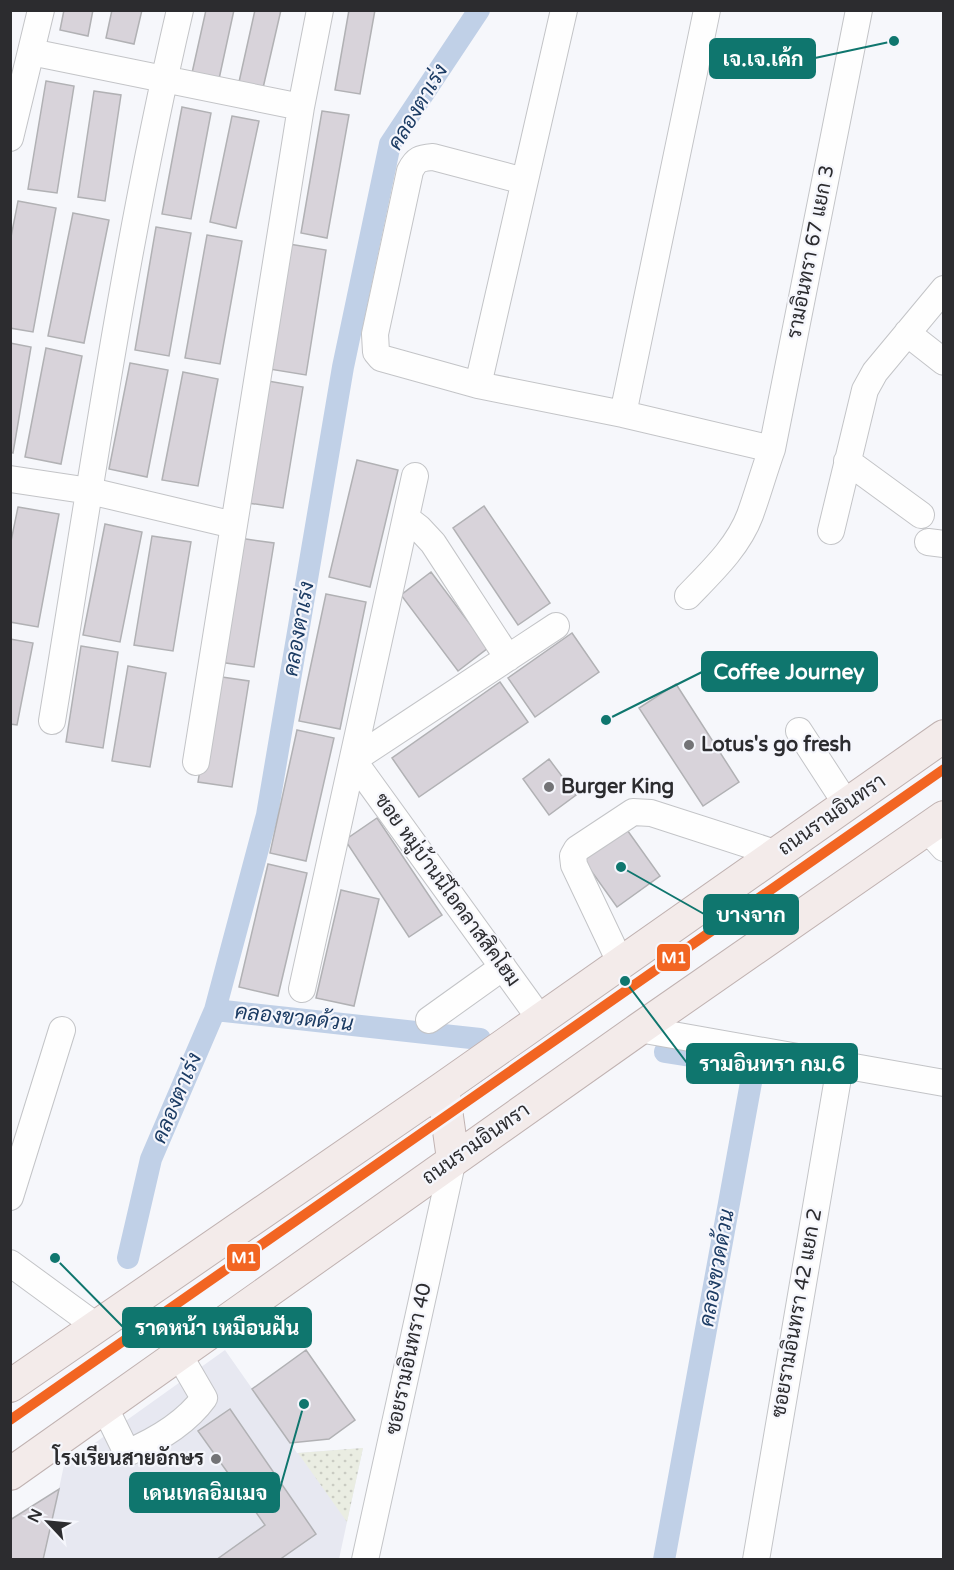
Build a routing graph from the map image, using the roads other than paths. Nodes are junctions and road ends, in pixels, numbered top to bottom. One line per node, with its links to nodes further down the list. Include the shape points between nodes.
1 (41, 10): 7 (street)
2 (180, 10): 8 (street)
3 (320, 10): 9 (street)
4 (564, 10): 11 (street)
5 (707, 10): 16 (street)
6 (860, 10): 17 (street, รามอินทรา 67 แยก 3)
7 (31, 52): 8 (street); 10 (street)
8 (164, 78): 9 (street); 21 (street)
9 (301, 107): 24 (street)
10 (10, 138)
11 (524, 181): 15 (street); 15 (street, via 433,157 414,161 410,171 375,334 376,352 390,362)
12 (944, 289): 13 (street)
13 (907, 333): 14 (street); 18 (street, via 864,390)
14 (944, 362)
15 (478, 385): 16 (street)
16 (623, 414): 17 (street)
17 (772, 449): 26 (street, รามอินทรา 67 แยก 3, via 741,533 727,555)
18 (847, 461): 22 (street); 25 (street)
19 (415, 476): 23 (street, ซอย หมู่บ้านนีโอคลาสสิคโฮม)
20 (10, 479): 21 (street)
21 (90, 491): 24 (street); 29 (street)
22 (921, 515)
23 (406, 518): 28 (street, via 433,543); 32 (street, ซอย หมู่บ้านนีโอคลาสสิคโฮม)
24 (234, 525): 33 (street)
25 (831, 531)
26 (688, 596)
27 (556, 626): 28 (street)
28 (508, 658): 32 (street)
29 (52, 722)
30 (799, 731): 34 (street)
31 (944, 736): 34 (main road, ถนนรามอินทรา)
32 (352, 760): 38 (street, ซอย หมู่บ้านนีโอคลาสสิคโฮม); 39 (street, ซอย หมู่บ้านนีโอคลาสสิคโฮม)
33 (196, 762)
34 (847, 805): 36 (main road, ถนนรามอินทรา)
35 (938, 831): 42 (main road, ถนนรามอินทรา)
36 (778, 854): 37 (main road, ถนนรามอินทรา); 37 (street, via 640,812 633,812 577,849 574,865)
37 (621, 964): 41 (main road, ถนนรามอินทรา)
38 (503, 967): 40 (street); 41 (street, ซอย หมู่บ้านนีโอคลาสสิคโฮม)
39 (302, 989)
40 (429, 1020)
41 (541, 1020): 46 (main road, ถนนรามอินทรา)
42 (639, 1029): 44 (street); 47 (main road, ถนนรามอินทรา)
43 (62, 1030): 48 (street)
44 (840, 1066): 45 (street); 56 (street, ซอยรามอินทรา 42 แยก 2)
45 (944, 1083)
46 (443, 1088): 47 (main road); 50 (main road, ถนนรามอินทรา)
47 (453, 1159): 51 (main road, ถนนรามอินทรา); 55 (street, ซอยรามอินทรา 40)
48 (10, 1197)
49 (10, 1263): 50 (street)
50 (96, 1326): 52 (main road, ถนนรามอินทรา)
51 (179, 1355): 53 (main road, ถนนรามอินทรา); 53 (street, via 204,1398 194,1412 127,1453)
52 (10, 1386)
53 (105, 1408): 54 (main road, ถนนรามอินทรา)
54 (10, 1474)
55 (365, 1560)
56 (756, 1560)

